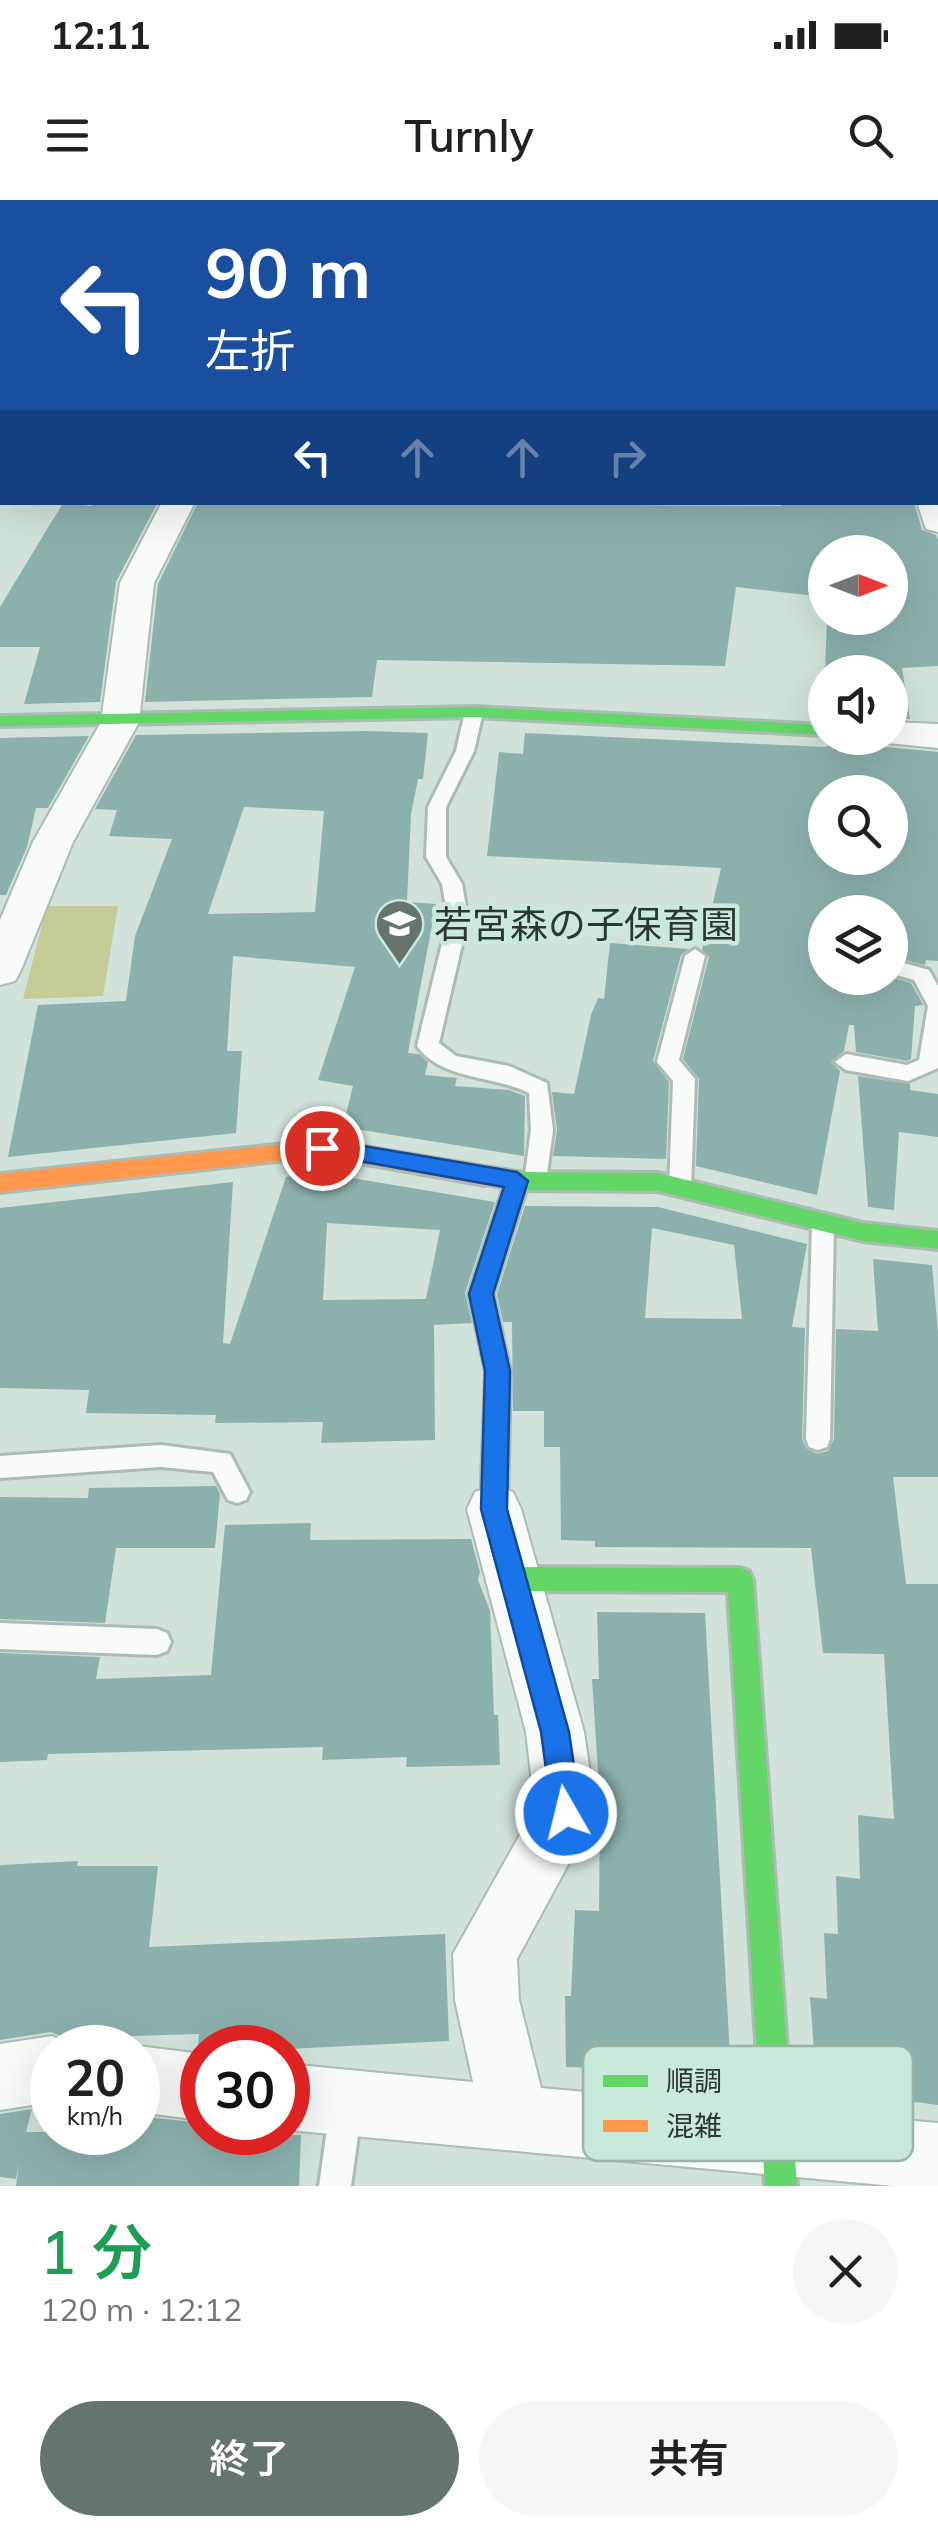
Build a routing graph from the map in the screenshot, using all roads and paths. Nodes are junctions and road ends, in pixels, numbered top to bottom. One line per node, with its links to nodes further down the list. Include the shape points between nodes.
1 (177, 505): 4 (street, via 137,583)
2 (474, 712): 4 (street); 5 (street); 13 (lane, via 466,751 437,807 436,857 452,884 458,919 428,1046 450,1063 510,1074 538,1089 542,1130)
3 (0, 721): 4 (street)
4 (120, 722): 9 (street, via 53,842)
5 (808, 729)
6 (908, 735): 7 (street)
7 (938, 736)
8 (696, 956): 15 (lane, via 668,1062 684,1079)
9 (0, 970)
10 (908, 970): 11 (lane, via 922,974)
11 (938, 1007): 12 (lane, via 929,1065 908,1073)
12 (846, 1062)
13 (526, 1181): 14 (street, via 322,1148); 15 (street); 21 (lane, via 481,1294 498,1371)
14 (0, 1183)
15 (680, 1188): 16 (street)
16 (823, 1223): 17 (street); 18 (lane)
17 (938, 1240)
18 (818, 1440)
19 (0, 1467): 20 (lane, via 176,1458 221,1462)
20 (237, 1492)
21 (494, 1509): 22 (street)
22 (514, 1579): 25 (street, via 740,1580); 29 (street, via 555,1732 566,1813 484,1954 487,2000)
23 (0, 1636): 24 (lane)
24 (157, 1642)
25 (772, 2046)
26 (30, 2072): 27 (street)
27 (0, 2077)
28 (317, 2100): 29 (street); 35 (lane)
29 (515, 2118): 30 (street)
30 (583, 2129)
31 (938, 2156): 32 (street)
32 (913, 2157)
33 (806, 2161): 34 (street)
34 (780, 2162)
35 (335, 2186)

